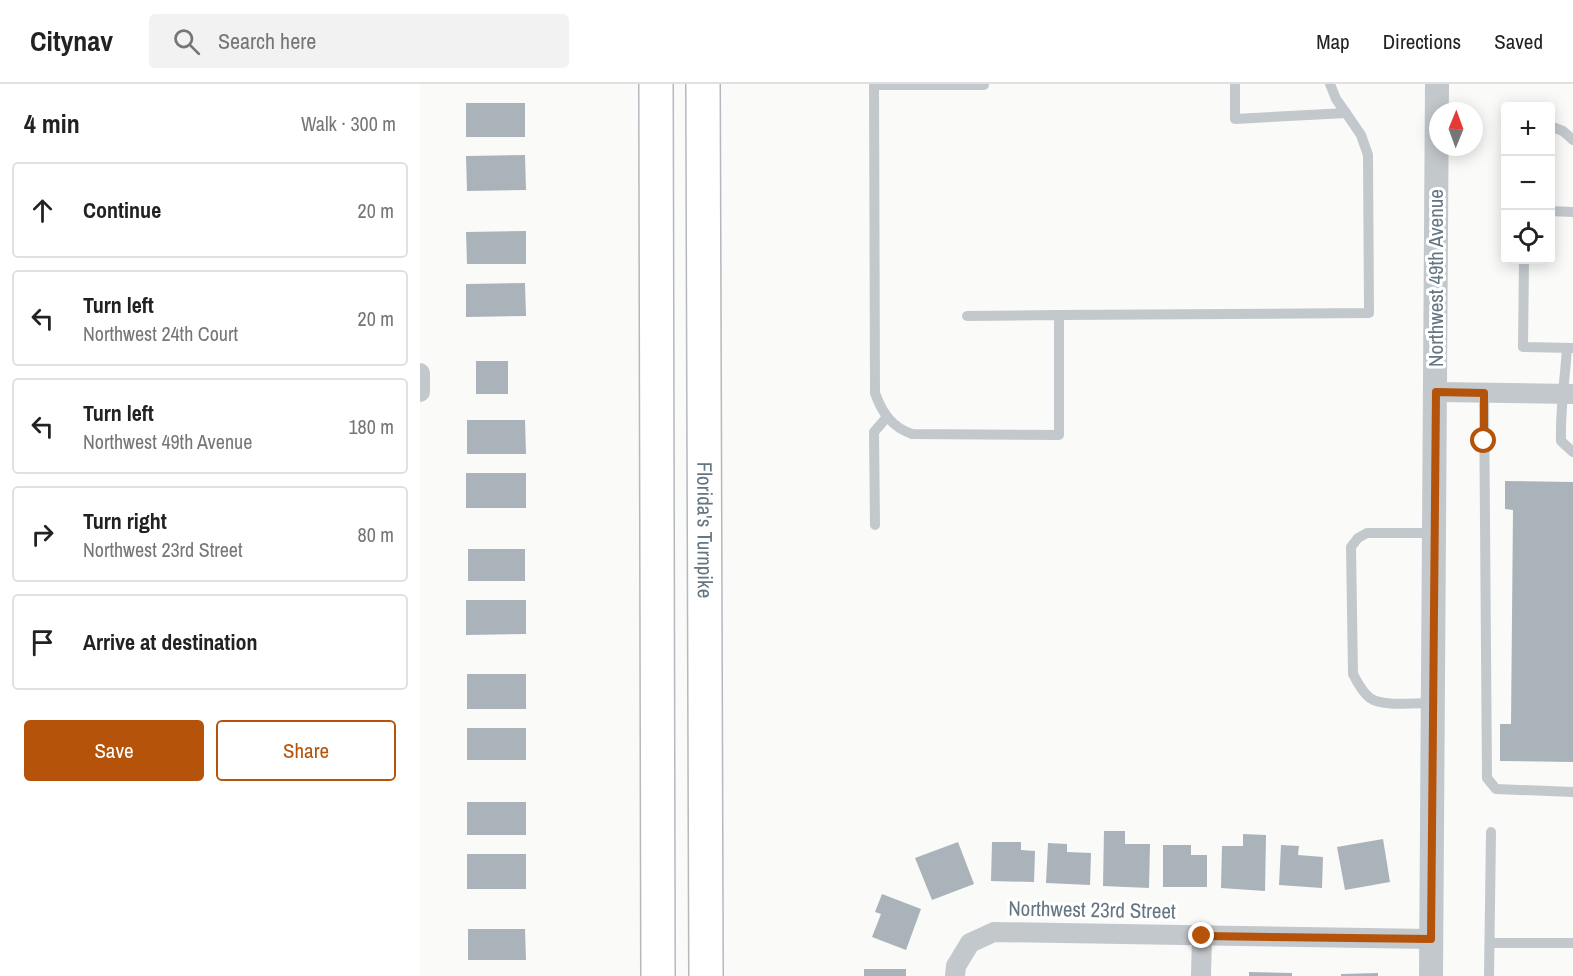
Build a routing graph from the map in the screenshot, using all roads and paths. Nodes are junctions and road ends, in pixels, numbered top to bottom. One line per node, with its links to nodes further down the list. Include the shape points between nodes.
1 (656, 84): 34 (highway)
2 (703, 84): 35 (highway, Florida's Turnpike)
3 (1235, 84): 8 (lane, via 1235,119)
4 (1330, 84): 8 (lane)
5 (1437, 84): 20 (street, Northwest 49th Avenue)
6 (874, 85): 7 (lane); 23 (lane, via 875,393)
7 (984, 85)
8 (1347, 113): 14 (lane, via 1368,155 1370,313)
9 (1555, 128): 10 (lane)
10 (1573, 140)
11 (1555, 211): 12 (lane)
12 (1573, 212)
13 (1524, 264): 16 (lane, via 1523,347)
14 (1059, 315): 15 (lane); 23 (lane, via 1059,435 912,434 900,430)
15 (967, 316)
16 (1570, 348): 22 (lane)
17 (420, 373): 18 (street)
18 (420, 382): 19 (street)
19 (420, 392)
20 (1436, 392): 21 (street); 26 (street, Northwest 49th Avenue)
21 (1484, 393): 22 (street); 28 (lane, via 1487,778 1496,789)
22 (1569, 394): 24 (lane, via 1560,409 1561,441)
23 (887, 417): 25 (lane, via 874,432)
24 (1573, 452)
25 (875, 525)
26 (1435, 533): 27 (street, Northwest 49th Avenue); 27 (lane, via 1367,533 1350,547 1353,674 1371,699)
27 (1434, 703): 31 (street, Northwest 49th Avenue)
28 (1573, 792)
29 (1491, 832): 32 (lane)
30 (1202, 936): 31 (street, Northwest 23rd Street); 36 (street, Northwest 23rd Street, via 994,932 970,944 956,966); 37 (street)
31 (1431, 939): 38 (street, Northwest 49th Avenue)
32 (1490, 943): 33 (lane); 39 (lane)
33 (1573, 943)
34 (657, 976)
35 (706, 976)
36 (955, 976)
37 (1201, 976)
38 (1431, 976)
39 (1489, 976)

